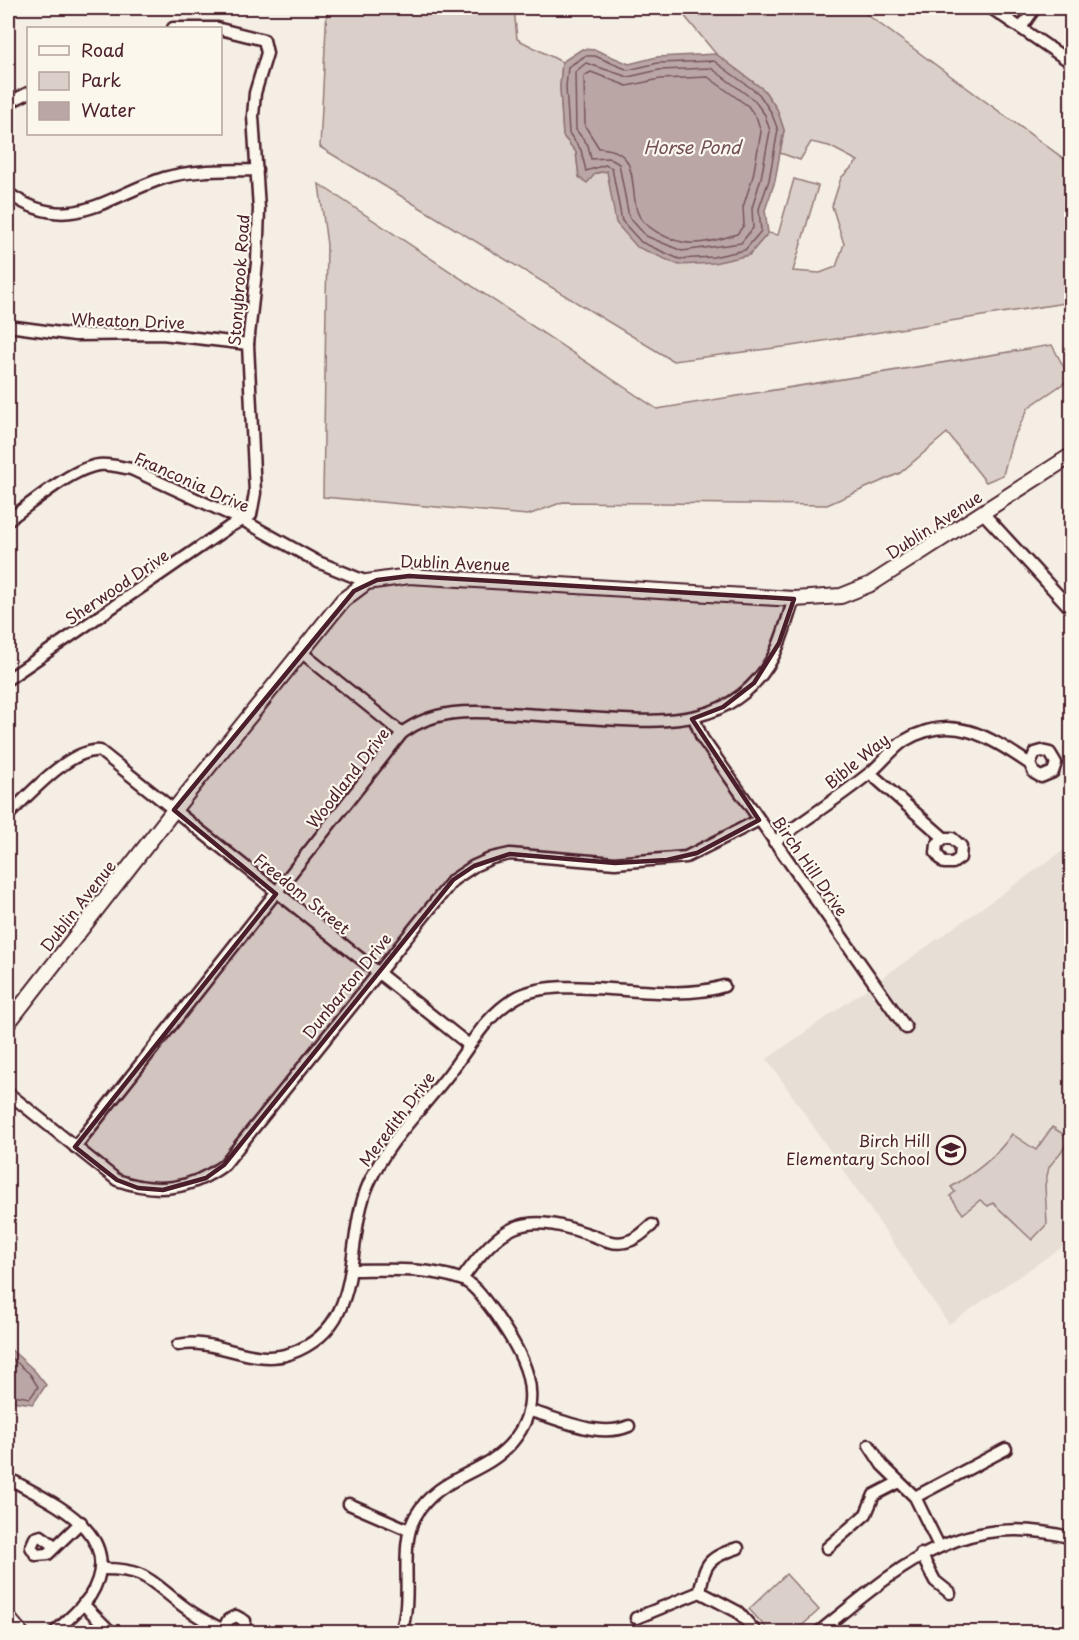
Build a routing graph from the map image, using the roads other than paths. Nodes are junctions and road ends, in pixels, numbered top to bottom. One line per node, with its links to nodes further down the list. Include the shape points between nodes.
1 (991, 8): 3 (street)
2 (1035, 8): 3 (street)
3 (1021, 28): 5 (street)
4 (222, 30): 8 (street, Stonybrook Road, via 264,40 267,53 255,93 253,116)
5 (1071, 63)
6 (27, 94): 7 (street)
7 (8, 103)
8 (257, 170): 9 (street, via 165,178 93,208 71,212 39,208); 11 (street, Stonybrook Road, via 257,263)
9 (8, 193)
10 (8, 326): 11 (street, Wheaton Drive, via 75,335 162,334)
11 (248, 344): 15 (street, Stonybrook Road, via 255,494 251,515)
12 (1071, 455): 13 (street, Dublin Avenue)
13 (983, 513): 17 (street, Dublin Avenue, via 857,591 827,598); 18 (street)
14 (8, 520): 15 (street, Franconia Drive, via 78,473 97,465 115,465)
15 (244, 520): 16 (street, Franconia Drive, via 318,562); 20 (street, Sherwood Drive)
16 (367, 582): 17 (street, Dublin Avenue, via 409,576); 19 (street, Dublin Avenue, via 343,600)
17 (794, 599): 21 (street, Woodland Drive, via 771,660 754,683 723,707)
18 (1071, 610)
19 (301, 652): 22 (street); 25 (street, Dublin Avenue)
20 (8, 679)
21 (694, 718): 22 (street, Woodland Drive, via 646,722 467,711 428,719); 27 (street, Birch Hill Drive, via 702,738)
22 (402, 733): 30 (street, Woodland Drive)
23 (1030, 764): 24 (street, Bible Way, via 979,732 947,729 904,741)
24 (870, 773): 28 (street); 29 (street, Bible Way)
25 (174, 810): 26 (street, Freedom Street, via 105,754 91,750 64,764); 30 (street, Freedom Street); 33 (street, Dublin Avenue)
26 (8, 815)
27 (759, 820): 29 (street, Birch Hill Drive); 31 (street, Dunbarton Drive, via 696,854 667,860 615,862 510,854 492,858 453,880)
28 (944, 838)
29 (774, 842): 34 (street, Birch Hill Drive)
30 (276, 894): 31 (street, Freedom Street); 37 (street, Woodland Drive)
31 (376, 973): 35 (street, Freedom Street); 37 (street, Dunbarton Drive, via 224,1165 206,1178 163,1190 138,1188 117,1180)
32 (724, 986): 35 (street, Meredith Drive, via 692,993 569,988 530,992 504,1006)
33 (8, 1023)
34 (906, 1028)
35 (469, 1045): 39 (street, Meredith Drive, via 374,1171 359,1214)
36 (8, 1093): 37 (street, Dunbarton Drive)
37 (75, 1147)
38 (652, 1225): 40 (street, via 638,1237 617,1243 548,1222 516,1226 484,1252)
39 (352, 1270): 40 (street, via 409,1270); 41 (street, Meredith Drive, via 347,1296 325,1331 288,1354 260,1358 198,1344)
40 (462, 1279): 42 (street, via 492,1311 522,1355 530,1380)
41 (178, 1345)
42 (530, 1411): 43 (street, via 601,1431 615,1432); 51 (street, via 504,1451 438,1489)
43 (629, 1426)
44 (869, 1445): 47 (street)
45 (1006, 1449): 48 (street)
46 (8, 1478): 50 (street)
47 (899, 1482): 48 (street); 56 (street, via 874,1496 866,1514)
48 (915, 1497): 54 (street)
49 (349, 1504): 51 (street)
50 (81, 1522): 53 (street); 58 (street, via 96,1543)
51 (409, 1530): 69 (street, via 408,1607)
52 (1071, 1538): 54 (street, via 1015,1529 968,1535)
53 (55, 1546)
54 (939, 1546): 57 (street)
55 (738, 1548): 59 (street, via 710,1561 702,1575)
56 (827, 1548)
57 (921, 1554): 60 (street, via 935,1581); 71 (street)
58 (100, 1569): 61 (street, via 94,1589); 64 (street, via 123,1569 143,1575 185,1608)
59 (700, 1592): 63 (street); 70 (street, via 738,1612)
60 (950, 1593)
61 (83, 1604): 66 (street); 67 (street)
62 (8, 1618): 65 (street)
63 (636, 1618)
64 (226, 1631): 68 (street, via 228,1620 236,1616 245,1621)
65 (20, 1632)
66 (55, 1632)
67 (111, 1632)
68 (243, 1632)
69 (401, 1632)
70 (756, 1632)
71 (819, 1632)

